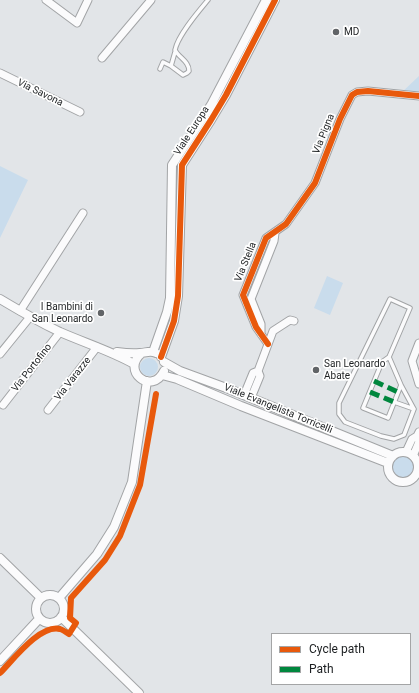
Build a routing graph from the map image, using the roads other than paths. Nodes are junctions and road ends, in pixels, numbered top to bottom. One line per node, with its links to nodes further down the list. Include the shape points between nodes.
1 (46, 0): 2 (street, via 77,23)
2 (88, 0)
3 (151, 0): 8 (street)
4 (208, 0): 7 (lane, via 192,20)
5 (266, 0): 15 (street, Viale Europa, via 211,105 172,165)
6 (275, 0): 15 (street, Viale Europa, via 226,95 182,165)
7 (175, 50): 9 (lane); 9 (lane, via 189,65 190,70 182,75)
8 (102, 58)
9 (171, 66): 10 (lane, via 163,62)
10 (160, 69)
11 (0, 73): 13 (street, Via Savona)
12 (419, 96): 16 (street, Via Pigna, via 368,91 352,95 315,184 286,224)
13 (80, 112)
14 (83, 213): 20 (street)
15 (175, 231): 28 (street, Viale Europa, via 168,312); 32 (street, Viale Europa, via 177,302)
16 (274, 233): 17 (street, Via Stella, via 266,238); 18 (street, Via Stella, via 274,241)
17 (250, 278): 18 (lane); 24 (street, Via Stella, via 243,295)
18 (257, 281): 24 (street, Via Stella, via 251,298 261,324)
19 (0, 299): 20 (street)
20 (20, 311): 21 (street)
21 (30, 317): 23 (street); 30 (street)
22 (294, 321): 26 (street, via 290,320 273,331)
23 (60, 332): 27 (street); 43 (street, Via Portofino)
24 (261, 334): 26 (street, Via Stella)
25 (419, 343): 35 (street, via 412,361)
26 (268, 344): 40 (street, via 258,371 260,376)
27 (99, 348): 29 (street); 33 (street); 46 (street, Via Varazze)
28 (153, 352): 29 (street); 32 (street, Viale Evangelista Torricelli)
29 (142, 353): 33 (street)
30 (0, 354)
31 (389, 357): 39 (lane); 42 (lane, via 382,362 363,408 388,418); 45 (lane, via 410,308 390,299 339,403 339,414 345,422 394,439 404,435)
32 (163, 359): 36 (street); 40 (street, Viale Evangelista Torricelli, via 180,370)
33 (134, 364): 37 (street, via 136,374)
34 (419, 364): 35 (street)
35 (415, 373): 38 (street)
36 (162, 375): 37 (street, via 154,381); 44 (street, Viale Evangelista Torricelli)
37 (147, 381): 56 (street, via 132,482 114,527 97,554)
38 (419, 384)
39 (401, 385): 42 (lane); 45 (lane)
40 (248, 396): 41 (street, Viale Evangelista Torricelli); 44 (lane); 44 (lane)
41 (262, 402): 47 (lane); 50 (street, Viale Evangelista Torricelli)
42 (394, 402): 45 (lane)
43 (3, 405)
44 (244, 407): 47 (street, Viale Evangelista Torricelli)
45 (414, 409)
46 (48, 410)
47 (258, 412): 51 (street, Viale Evangelista Torricelli)
48 (418, 434): 49 (street, via 419,442)
49 (410, 454): 50 (street, via 398,453); 52 (street)
50 (393, 456): 51 (street)
51 (388, 463): 53 (street, via 389,474 396,481 407,482)
52 (418, 466): 53 (street)
53 (417, 476)
54 (0, 558): 55 (street)
55 (40, 597): 56 (street, via 51,594); 58 (street, via 35,608)
56 (60, 598): 57 (street, via 64,607)
57 (61, 618): 58 (street, via 49,623); 60 (street)
58 (39, 619): 59 (street)
59 (0, 661)
60 (139, 693)

